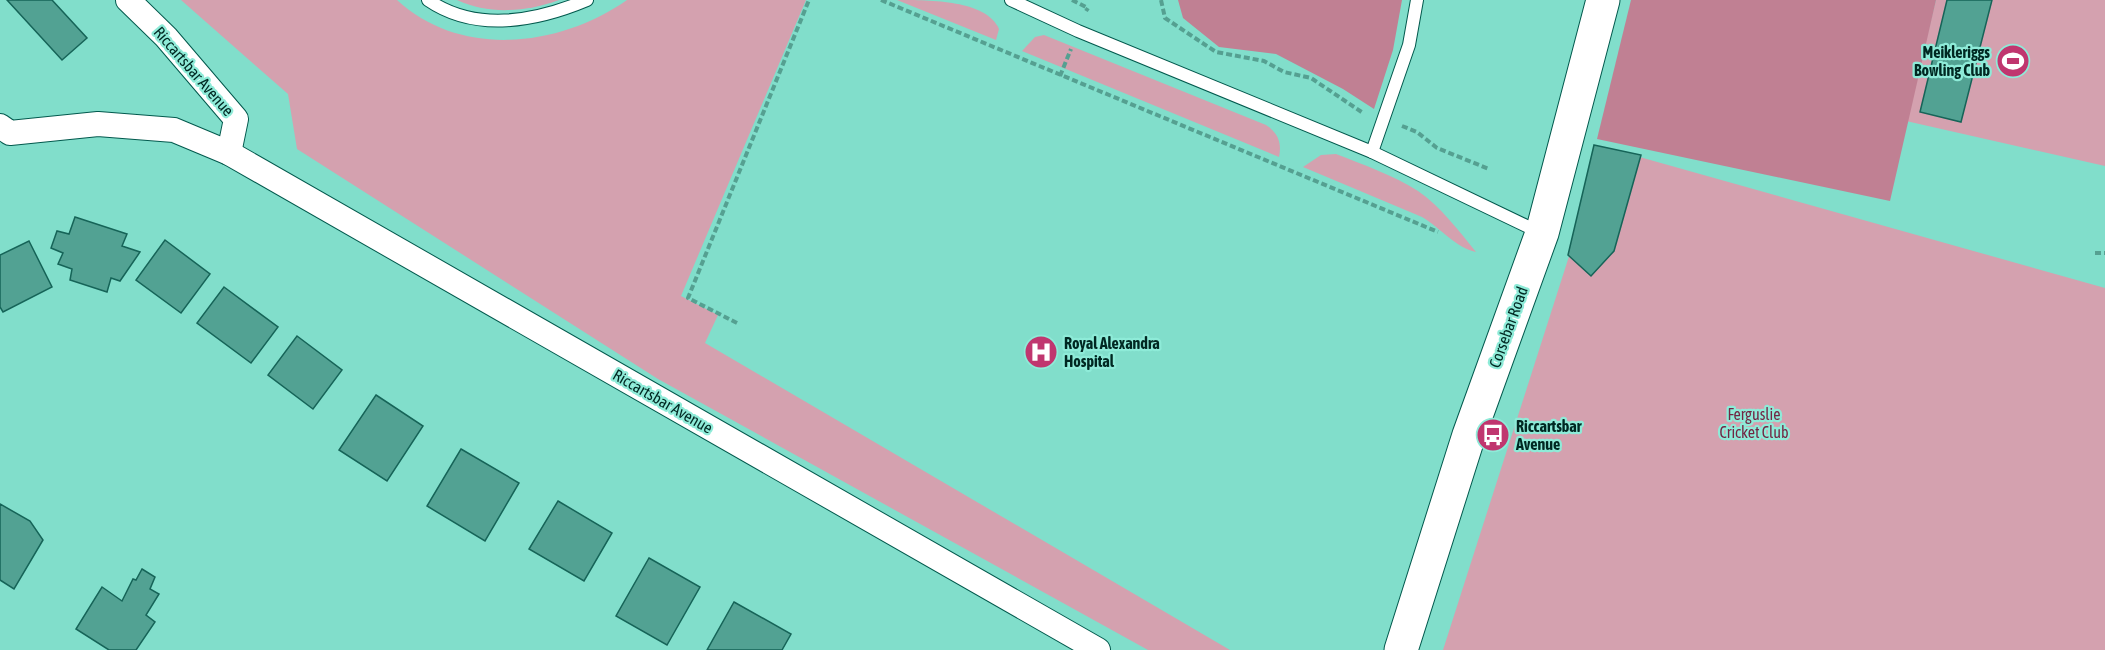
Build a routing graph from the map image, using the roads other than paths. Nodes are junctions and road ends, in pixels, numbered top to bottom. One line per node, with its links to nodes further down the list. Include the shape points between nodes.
1 (128, 0): 10 (street, Riccartsbar Avenue, via 166,37 236,118)
2 (428, 0): 3 (lane, via 476,19 518,20 559,12)
3 (587, 0)
4 (1011, 0): 7 (lane)
5 (1417, 0): 9 (lane, via 1409,45)
6 (1604, 0): 11 (main road, Corsebar Road)
7 (1027, 3): 9 (lane)
8 (3, 134): 10 (street, Riccartsbar Avenue, via 98,124 174,130)
9 (1372, 152): 11 (lane)
10 (229, 153): 12 (street, Riccartsbar Avenue)
11 (1542, 233): 13 (main road, Corsebar Road, via 1469,435)
12 (1098, 650)
13 (1401, 650)

